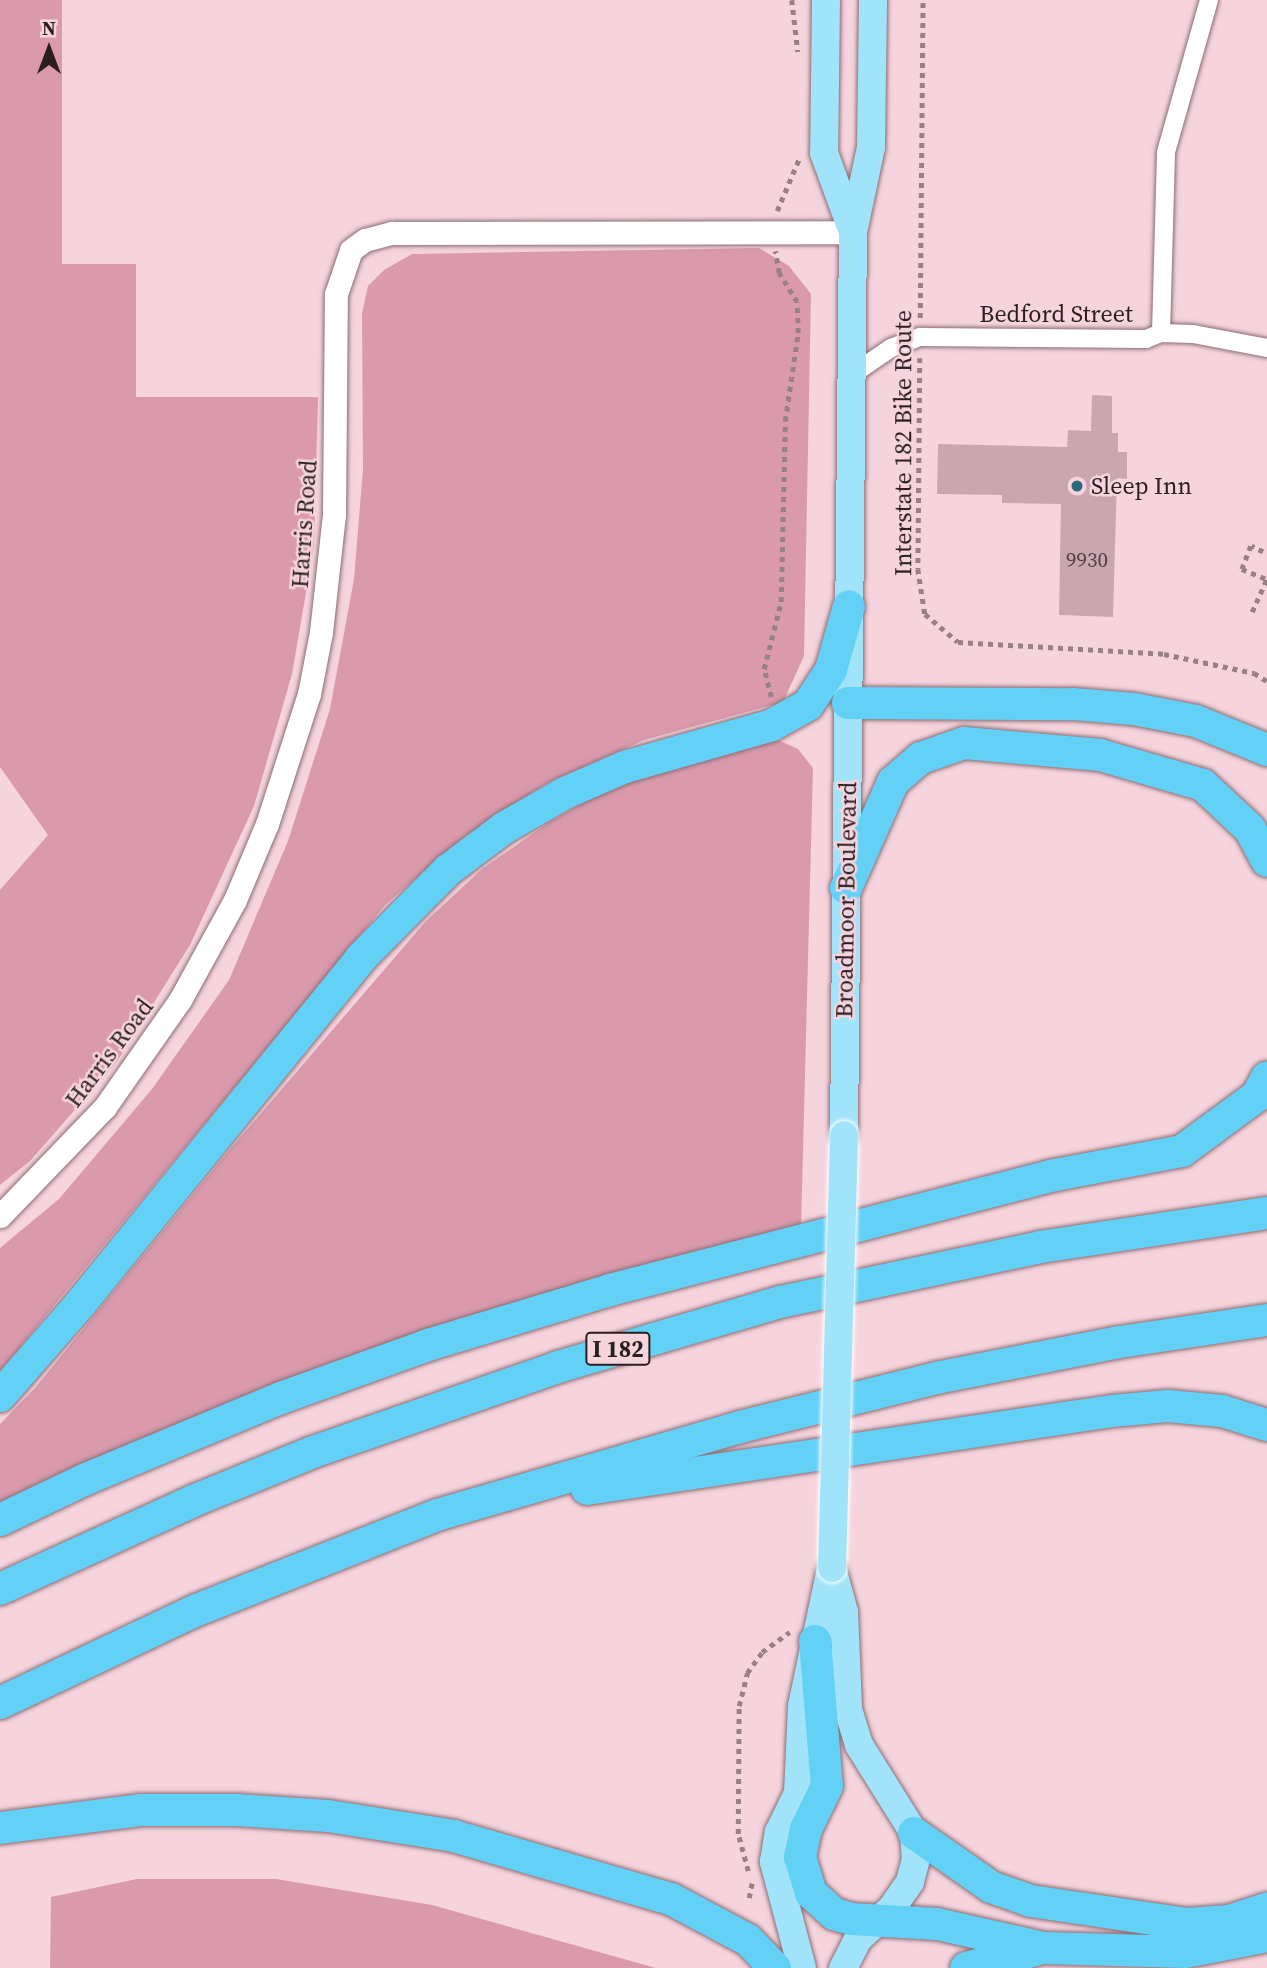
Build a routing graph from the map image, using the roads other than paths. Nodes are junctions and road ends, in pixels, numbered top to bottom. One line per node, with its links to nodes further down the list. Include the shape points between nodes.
1 (826, 0): 4 (main road, Broadmoor Boulevard, via 824,153)
2 (873, 0): 4 (main road, Broadmoor Boulevard, via 871,146)
3 (1209, 0): 5 (street, via 1166,152)
4 (853, 232): 7 (main road, Broadmoor Boulevard); 15 (street, Harris Road, via 392,233 365,240 351,250 336,294 334,514 321,632 309,694 267,824 235,900 180,1000 105,1107)
5 (1161, 333): 6 (street, Bedford Street, via 1211,336); 7 (street, Bedford Street, via 1146,339 920,337 891,348)
6 (1267, 348)
7 (853, 374): 8 (main road, Broadmoor Boulevard)
8 (849, 606): 9 (main road, Broadmoor Boulevard); 17 (highway, via 831,670 808,705 772,725 625,766 565,793 504,828 448,870 361,958)
9 (848, 703): 10 (highway, via 1134,709 1196,721); 12 (main road, Broadmoor Boulevard)
10 (1267, 750)
11 (1267, 861): 12 (highway, via 1250,829 1203,785 1100,755 964,743 920,758 893,782)
12 (846, 888): 21 (main road, Broadmoor Boulevard, bridge)
13 (1267, 1077): 20 (highway, via 1257,1096 1182,1151 1050,1176 610,1290 428,1345 269,1403)
14 (1267, 1213): 22 (highway, I 182, via 1040,1248 794,1300 558,1367 301,1457)
15 (0, 1216)
16 (1267, 1320): 19 (highway, via 1120,1342 936,1378 740,1427)
17 (0, 1396)
18 (1267, 1425): 19 (highway, via 1222,1411 1168,1406 1112,1411 747,1462)
19 (437, 1514): 24 (highway, via 197,1610)
20 (0, 1520)
21 (832, 1568): 23 (main road, Broadmoor Boulevard); 26 (main road, Broadmoor Boulevard, via 844,1612 848,1709 859,1745)
22 (0, 1589)
23 (807, 1634): 28 (highway, via 827,1786 801,1843 801,1869 821,1905 851,1919); 32 (main road, Broadmoor Boulevard, via 798,1793 779,1832 774,1861)
24 (0, 1703)
25 (0, 1828): 31 (highway, via 139,1810 237,1810 327,1816 454,1836 671,1899 748,1940)
26 (914, 1833): 27 (highway, via 991,1887 1031,1901 1187,1924 1229,1921); 28 (main road, via 916,1859 910,1882 892,1908)
27 (1267, 1909)
28 (875, 1920): 30 (highway, via 937,1924); 33 (main road)
29 (1267, 1936): 30 (highway, via 1185,1952)
30 (1044, 1948): 34 (highway)
31 (775, 1968)
32 (802, 1968)
33 (843, 1968)
34 (966, 1968)

